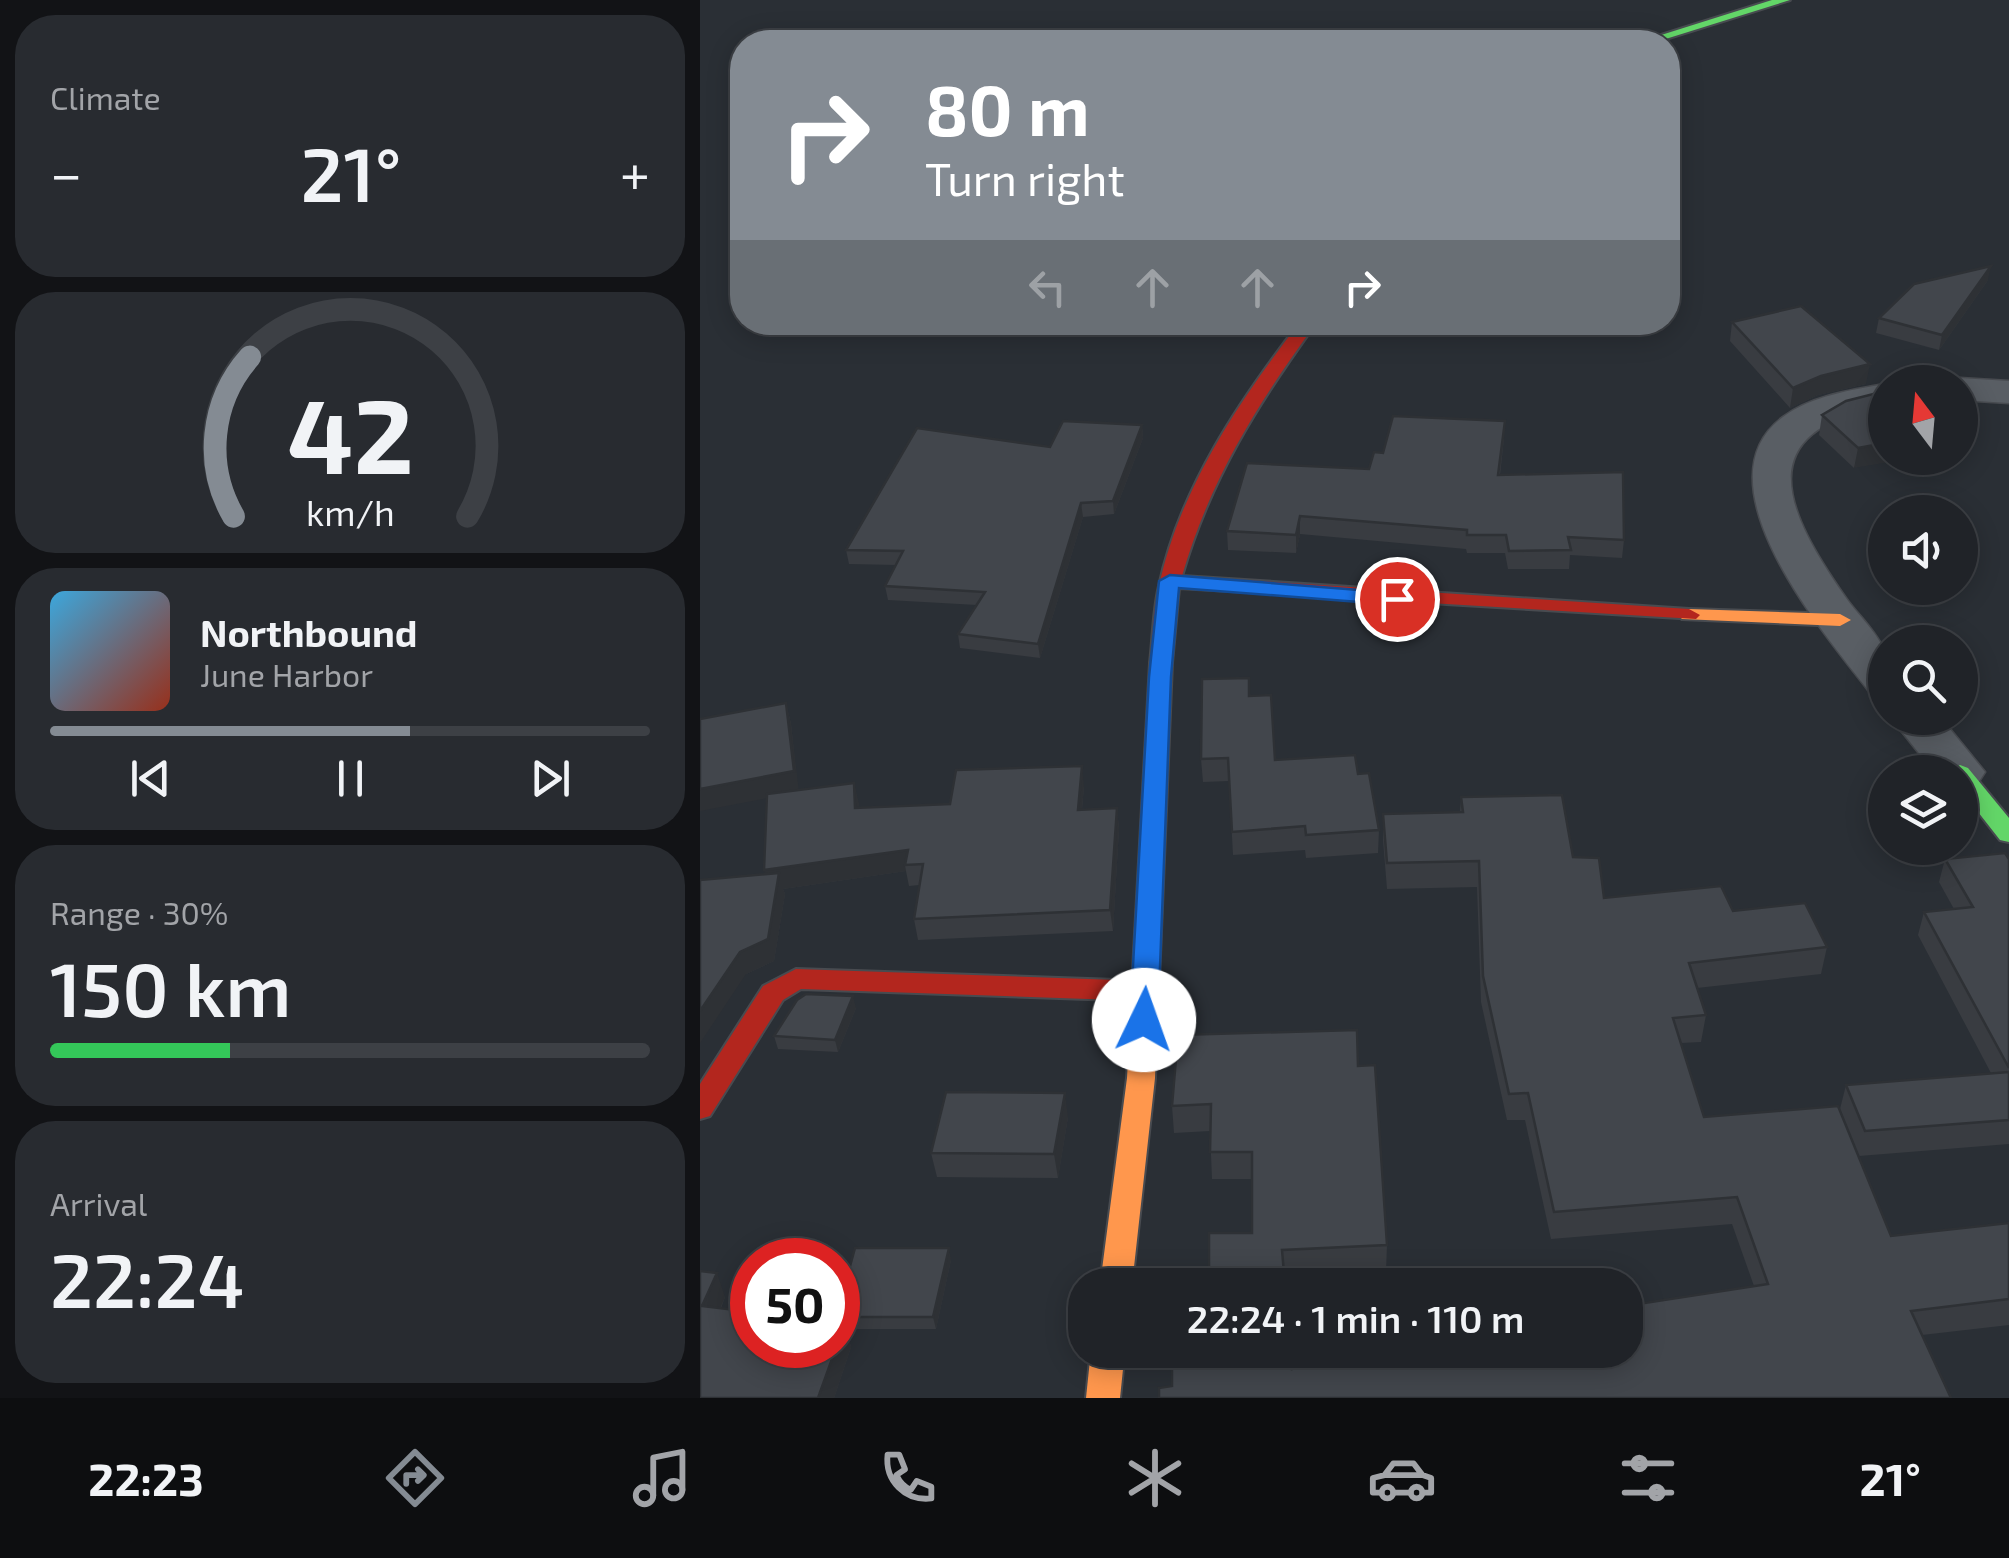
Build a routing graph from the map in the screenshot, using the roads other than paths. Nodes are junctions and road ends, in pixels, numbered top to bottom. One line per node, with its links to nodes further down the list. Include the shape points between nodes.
1 (1784, 0): 2 (main road)
2 (1680, 31)
3 (1299, 335): 7 (main road, via 1252,393 1204,478)
4 (1978, 390): 5 (street)
5 (2009, 392)
6 (1868, 399): 8 (street, via 1794,427 1776,446 1770,470 1771,497 1788,537)
7 (1170, 581): 8 (main road, via 1561,610); 14 (main road)
8 (1840, 620): 9 (street)
9 (1868, 657)
10 (1930, 735): 11 (street)
11 (1946, 755)
12 (1978, 795): 13 (main road)
13 (2009, 834)
14 (1146, 992): 15 (main road, via 796,979 773,993); 16 (main road)
15 (700, 1108)
16 (1118, 1268)
17 (1106, 1368): 18 (main road)
18 (1102, 1398)

